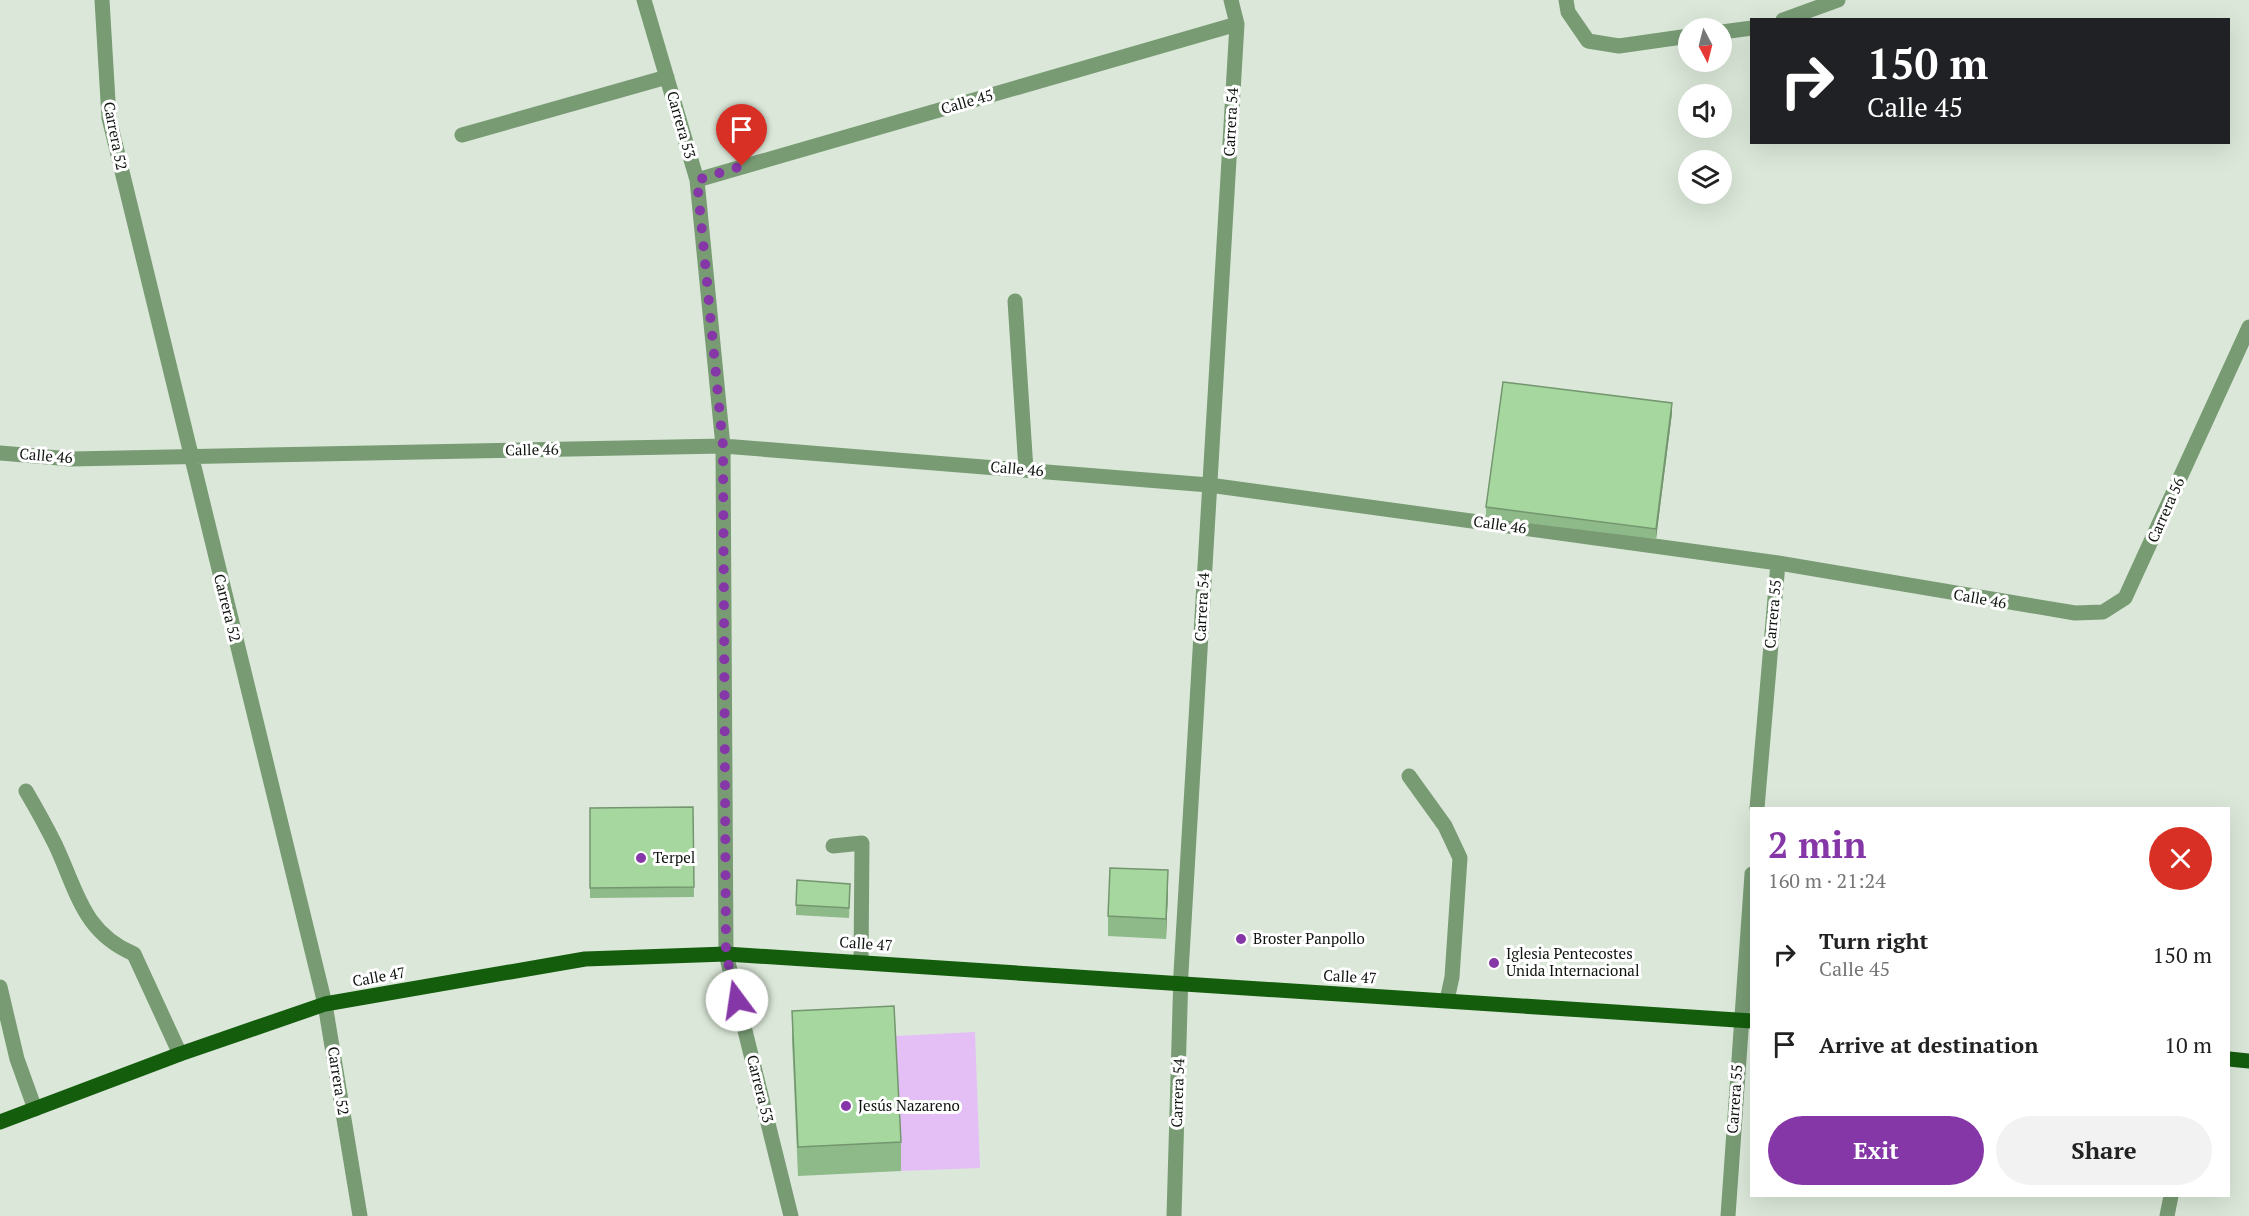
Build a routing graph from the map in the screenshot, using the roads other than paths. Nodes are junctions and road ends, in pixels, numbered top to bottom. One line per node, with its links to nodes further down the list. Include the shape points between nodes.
1 (102, 0): 19 (street, Carrera 52, via 109,118)
2 (644, 0): 12 (street, Carrera 53)
3 (1231, 0): 8 (street, Carrera 54)
4 (1566, 0): 11 (street, via 1568,12 1588,41 1619,46)
5 (1838, 0): 6 (street)
6 (1814, 4): 7 (street)
7 (1787, 18)
8 (1237, 24): 14 (street, Calle 45); 21 (street, Carrera 54)
9 (1750, 28): 10 (street)
10 (1732, 31)
11 (1678, 38)
12 (667, 77): 13 (street); 14 (street, Carrera 53)
13 (462, 135)
14 (697, 180): 17 (street, Carrera 53)
15 (1015, 301): 20 (street)
16 (2249, 327): 23 (street, Carrera 56, via 2125,598 2103,612)
17 (723, 446): 19 (street, Calle 46); 20 (street, Calle 46); 29 (street, Carrera 53)
18 (0, 453): 19 (street, Calle 46, via 71,459)
19 (190, 458): 34 (street, Carrera 52)
20 (1026, 470): 21 (street, Calle 46)
21 (1209, 485): 22 (street, Calle 46); 31 (street, Carrera 54)
22 (1778, 563): 23 (street, Calle 46); 26 (street, Carrera 55)
23 (2026, 607)
24 (1409, 776): 33 (street, via 1445,826 1460,858)
25 (26, 791): 36 (street, via 55,845 82,911 115,946 134,954)
26 (1757, 807)
27 (833, 846): 30 (street, via 862,843)
28 (1750, 923): 35 (street, Carrera 55)
29 (726, 954): 30 (main road, Calle 47); 34 (main road, Calle 47, via 585,959); 43 (street, Carrera 53)
30 (861, 962): 31 (main road, Calle 47)
31 (1180, 985): 33 (main road, Calle 47); 44 (street, Carrera 54)
32 (0, 987): 39 (street, via 17,1059)
33 (1447, 1000): 35 (main road, Calle 47)
34 (325, 1004): 36 (main road, Calle 47); 42 (street, Carrera 52)
35 (1746, 1021): 45 (street, Carrera 55)
36 (180, 1054): 39 (main road, Calle 47)
37 (2230, 1059): 38 (main road)
38 (2249, 1061)
39 (35, 1109): 40 (main road, Calle 47)
40 (0, 1122)
41 (2170, 1197): 46 (street)
42 (360, 1216)
43 (791, 1216)
44 (1174, 1216)
45 (1728, 1216)
46 (2167, 1216)

